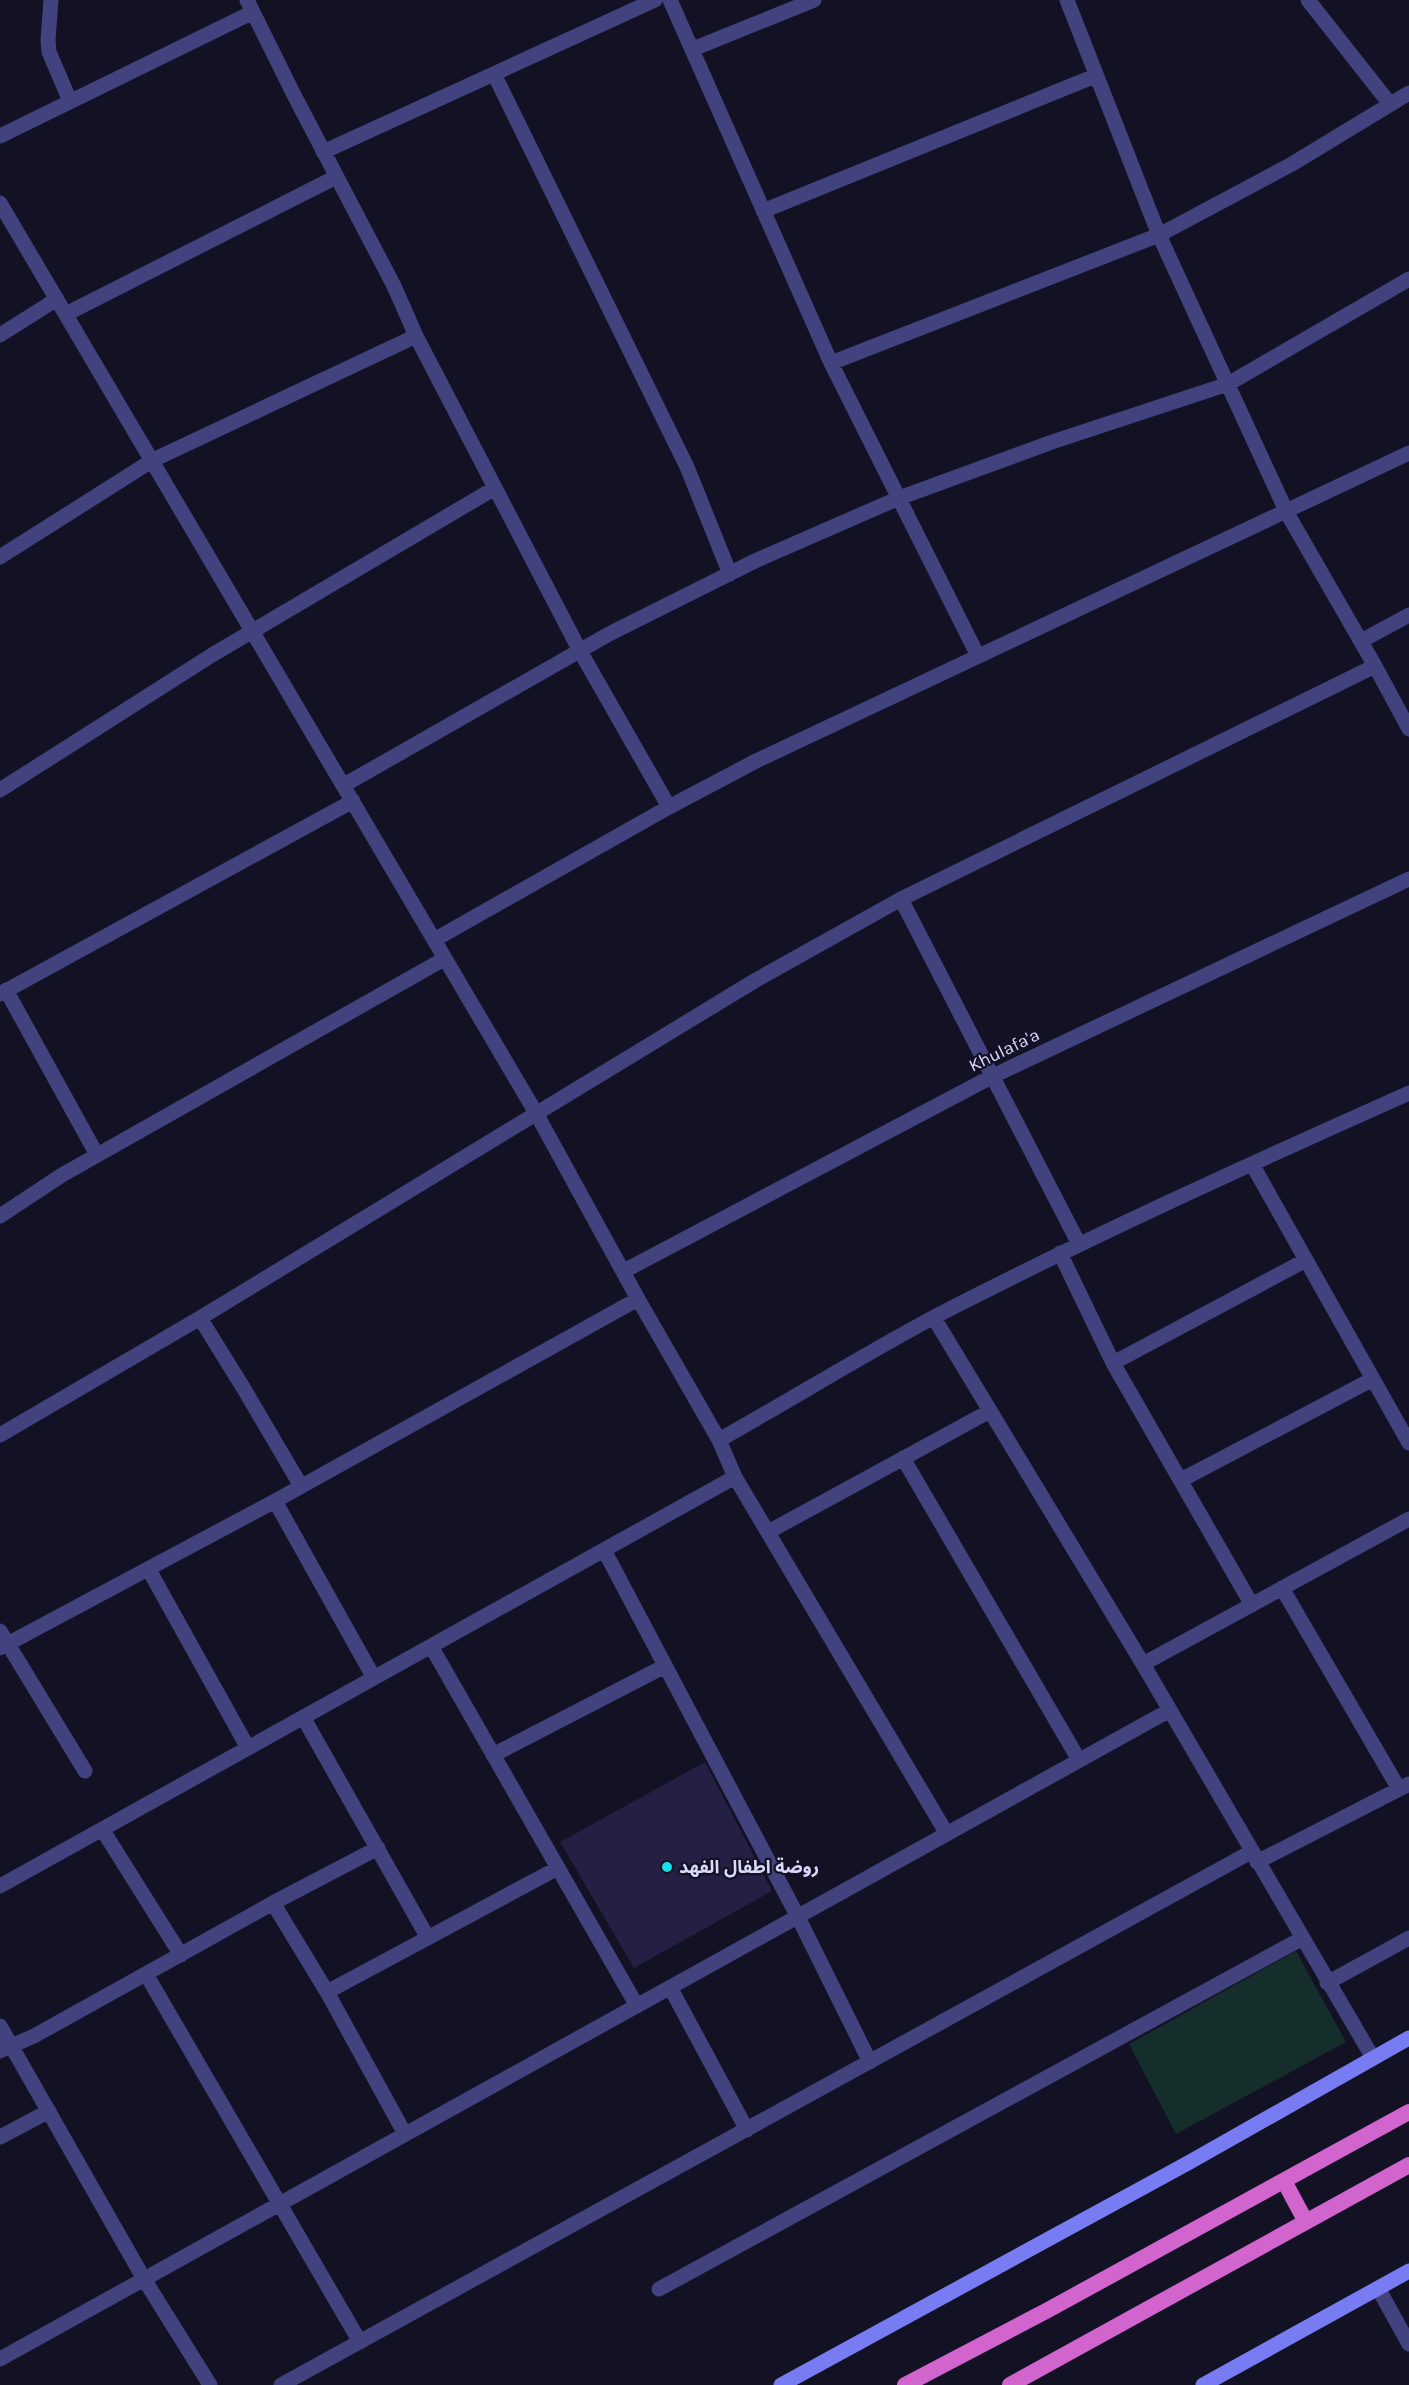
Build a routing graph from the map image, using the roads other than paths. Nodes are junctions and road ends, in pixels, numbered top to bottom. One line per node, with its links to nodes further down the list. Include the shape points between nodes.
1 (51, 0): 12 (street, via 49,52)
2 (655, 0): 9 (street)
3 (670, 0): 8 (street)
4 (814, 0): 8 (street)
5 (1067, 0): 10 (street)
6 (1308, 0): 13 (street)
7 (250, 6): 12 (street); 15 (street)
8 (693, 49): 18 (street)
9 (494, 74): 15 (street); 33 (street, via 687,467)
10 (1095, 76): 18 (street); 19 (street)
11 (1409, 93): 13 (street)
12 (70, 101): 14 (street)
13 (1389, 104): 19 (street, via 1292,164)
14 (0, 136)
15 (323, 152): 16 (street)
16 (336, 177): 22 (street); 24 (street)
17 (0, 203): 21 (street)
18 (763, 211): 25 (street)
19 (1160, 235): 25 (street); 26 (street)
20 (1409, 279): 26 (street)
21 (57, 299): 22 (street); 23 (street)
22 (66, 314): 28 (street)
23 (0, 335)
24 (416, 336): 28 (street); 29 (street)
25 (831, 363): 30 (street)
26 (1228, 384): 30 (street); 31 (street)
27 (1409, 453): 31 (street)
28 (153, 460): 32 (street); 35 (street)
29 (495, 488): 35 (street); 37 (street)
30 (899, 498): 33 (street); 38 (street)
31 (1287, 513): 36 (street); 38 (street)
32 (0, 557)
33 (729, 574): 37 (street)
34 (1409, 615): 36 (street)
35 (252, 632): 41 (street); 42 (street)
36 (1361, 641): 39 (street)
37 (580, 651): 41 (street); 44 (street)
38 (978, 656): 44 (street, via 756,761)
39 (1376, 666): 40 (street); 46 (street)
40 (1409, 729)
41 (344, 785): 43 (street)
42 (0, 790)
43 (353, 801): 47 (street); 49 (street)
44 (669, 807): 47 (street)
45 (1409, 879): 50 (street, Khulafa'a)
46 (901, 899): 50 (street); 52 (street, via 756,980)
47 (434, 940): 48 (street)
48 (444, 959): 52 (street); 53 (street)
49 (3, 992): 53 (street)
50 (993, 1076): 56 (street); 59 (street, Khulafa'a)
51 (1409, 1093): 54 (street)
52 (536, 1113): 59 (street); 61 (street)
53 (97, 1155): 55 (street)
54 (1252, 1164): 56 (street); 58 (street)
55 (0, 1216)
56 (1079, 1244): 57 (street)
57 (1060, 1253): 62 (street); 63 (street)
58 (1306, 1260): 63 (street); 64 (street)
59 (624, 1271): 60 (street)
60 (638, 1299): 67 (street); 72 (street)
61 (200, 1318): 66 (street); 72 (street)
62 (934, 1318): 65 (street); 67 (street)
63 (1113, 1362): 71 (street)
64 (1373, 1379): 68 (street); 71 (street)
65 (990, 1411): 69 (street); 82 (street)
66 (0, 1435)
67 (719, 1440): 70 (street)
68 (1409, 1443)
69 (903, 1458): 75 (street); 89 (street)
70 (735, 1477): 75 (street); 76 (street)
71 (1181, 1480): 79 (street)
72 (301, 1486): 73 (street)
73 (275, 1501): 77 (street); 84 (street)
74 (1409, 1519): 78 (street)
75 (768, 1532): 93 (street)
76 (603, 1550): 81 (street); 83 (street)
77 (149, 1570): 80 (street); 87 (street)
78 (1282, 1588): 79 (street); 91 (street)
79 (1252, 1605): 82 (street)
80 (3, 1641): 90 (street)
81 (431, 1646): 84 (street); 88 (street)
82 (1143, 1664): 85 (street)
83 (665, 1666): 88 (street); 99 (street)
84 (374, 1678): 86 (street)
85 (1170, 1710): 89 (street); 95 (street)
86 (303, 1717): 87 (street); 94 (street)
87 (248, 1748): 92 (street)
88 (493, 1755): 96 (street)
89 (1079, 1760): 93 (street)
90 (85, 1772)
91 (1404, 1786): 95 (street)
92 (102, 1829): 97 (street); 103 (street)
93 (947, 1834): 99 (street)
94 (378, 1848): 98 (street); 100 (street)
95 (1254, 1857): 102 (street); 113 (street)
96 (558, 1868): 100 (street); 108 (street)
97 (0, 1886)
98 (273, 1903): 103 (street); 107 (street)
99 (798, 1917): 106 (street); 113 (street)
100 (428, 1938): 107 (street)
101 (1409, 1938): 105 (street)
102 (1301, 1939): 105 (street); 126 (street)
103 (181, 1954): 104 (street)
104 (147, 1974): 111 (street); 121 (street)
105 (1327, 1983): 112 (street)
106 (670, 1987): 108 (street); 116 (street)
107 (327, 1992): 117 (street)
108 (637, 2006): 117 (street)
109 (0, 2026): 111 (street)
110 (1409, 2038): 112 (main road)
111 (5, 2048): 114 (street)
112 (1373, 2058): 133 (main road)
113 (870, 2062): 116 (street)
114 (49, 2111): 118 (street); 124 (street)
115 (1409, 2112): 120 (highway)
116 (747, 2130): 127 (street)
117 (405, 2134): 121 (street)
118 (0, 2137)
119 (1409, 2165): 122 (highway)
120 (1284, 2181): 122 (highway); 134 (highway)
121 (280, 2204): 124 (street); 127 (street)
122 (1306, 2222): 135 (highway)
123 (1409, 2271): 125 (main road)
124 (144, 2279): 129 (street); 131 (street)
125 (1378, 2288): 128 (street); 130 (main road)
126 (659, 2289)
127 (360, 2342): 132 (street)
128 (1409, 2344)
129 (0, 2359)
130 (1222, 2380): 136 (main road)
131 (210, 2385)
132 (282, 2385)
133 (781, 2385)
134 (905, 2385)
135 (1010, 2385)
136 (1203, 2385)

